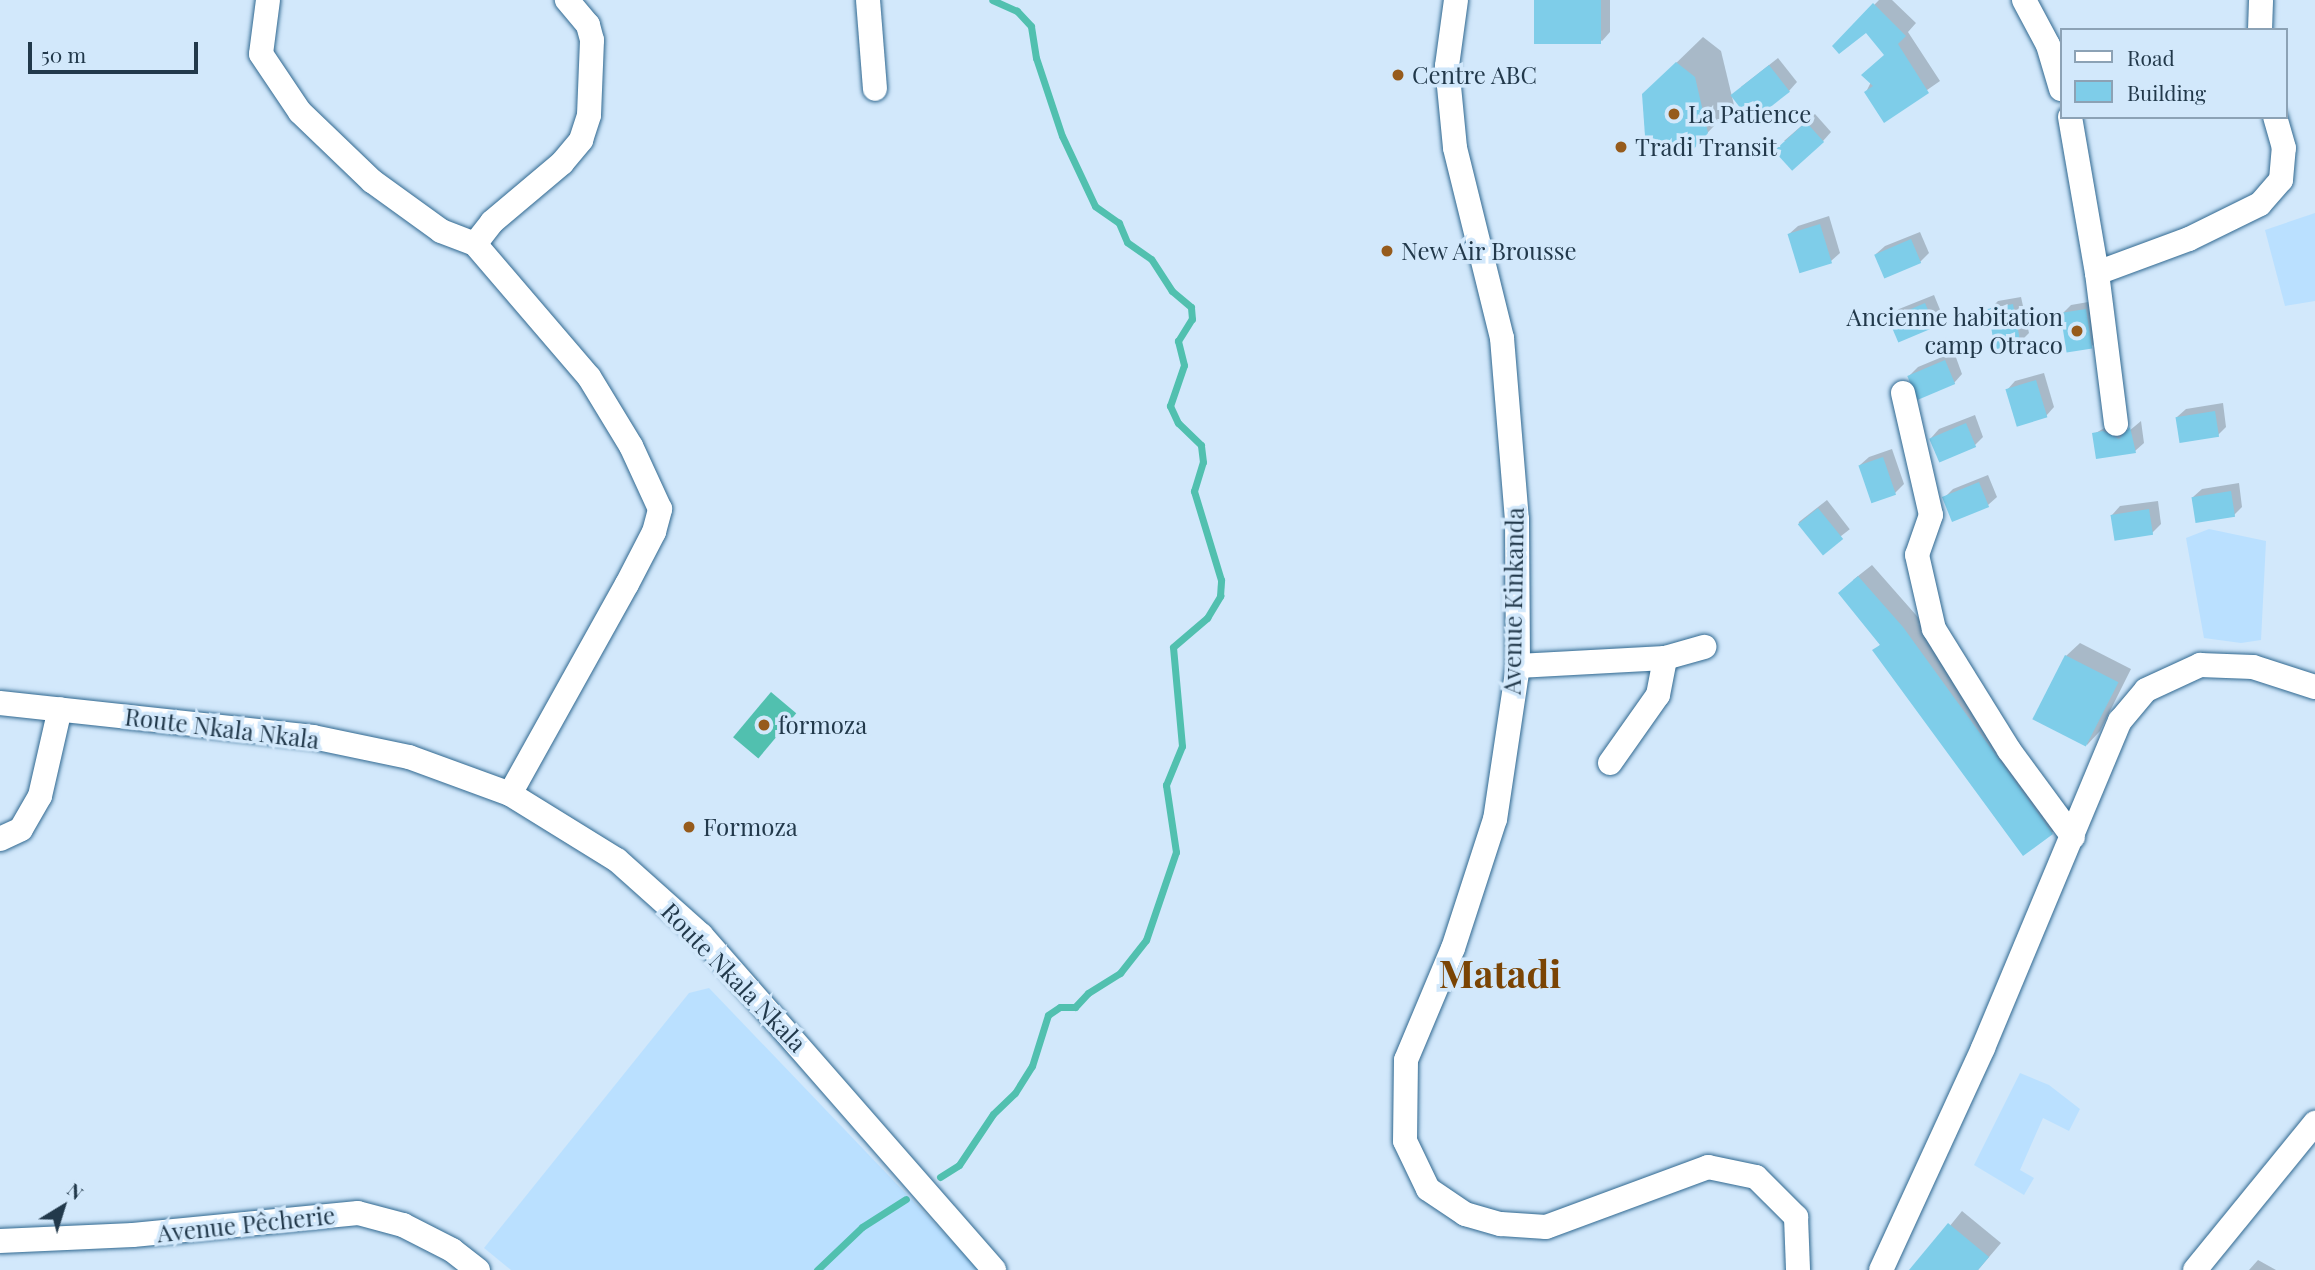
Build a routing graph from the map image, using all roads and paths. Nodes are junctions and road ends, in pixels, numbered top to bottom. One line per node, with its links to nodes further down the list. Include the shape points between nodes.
1 (268, 0): 12 (street, via 261,54 300,112 373,181 441,231)
2 (567, 0): 12 (street, via 588,25 592,40 589,115 580,140 562,163 492,222)
3 (868, 0): 9 (street)
4 (1456, 0): 18 (street, Avenue Kinkanda, via 1447,66 1455,148 1502,338 1517,519)
5 (2024, 0): 8 (street, via 2048,45)
6 (2261, 0): 7 (street)
7 (2260, 28)
8 (2060, 86)
9 (875, 89)
10 (2070, 119): 13 (street)
11 (2276, 119): 13 (street, via 2284,148 2281,180 2260,204 2189,239)
12 (475, 244): 23 (street, via 589,377 631,446 660,509 632,573)
13 (2097, 273): 15 (street)
14 (1903, 393): 24 (street, via 1931,515 1917,555 1934,629 2009,750)
15 (2116, 424)
16 (1704, 647): 17 (street)
17 (1665, 658): 18 (street); 22 (street, via 1658,695)
18 (1518, 666): 30 (street, Avenue Kinkanda, via 1495,819 1453,948 1406,1060 1405,1141 1428,1189 1465,1214 1501,1224 1546,1227 1708,1167 1756,1177 1796,1217)
19 (2315, 687): 24 (street, via 2253,667 2200,665 2146,690 2120,720)
20 (0, 703): 21 (street, Route Nkala Nkala)
21 (60, 709): 23 (street, Route Nkala Nkala, via 313,737 409,757); 25 (street, via 40,796 21,829)
22 (1611, 763)
23 (510, 794): 29 (street, Route Nkala Nkala, via 617,860 701,935)
24 (2073, 836): 31 (street)
25 (0, 839)
26 (2315, 1123): 32 (street)
27 (0, 1241): 28 (street, Avenue Pêcherie, via 133,1235 358,1213 403,1225 452,1250)
28 (478, 1270)
29 (993, 1270)
30 (1798, 1270)
31 (1881, 1270)
32 (2195, 1270)

